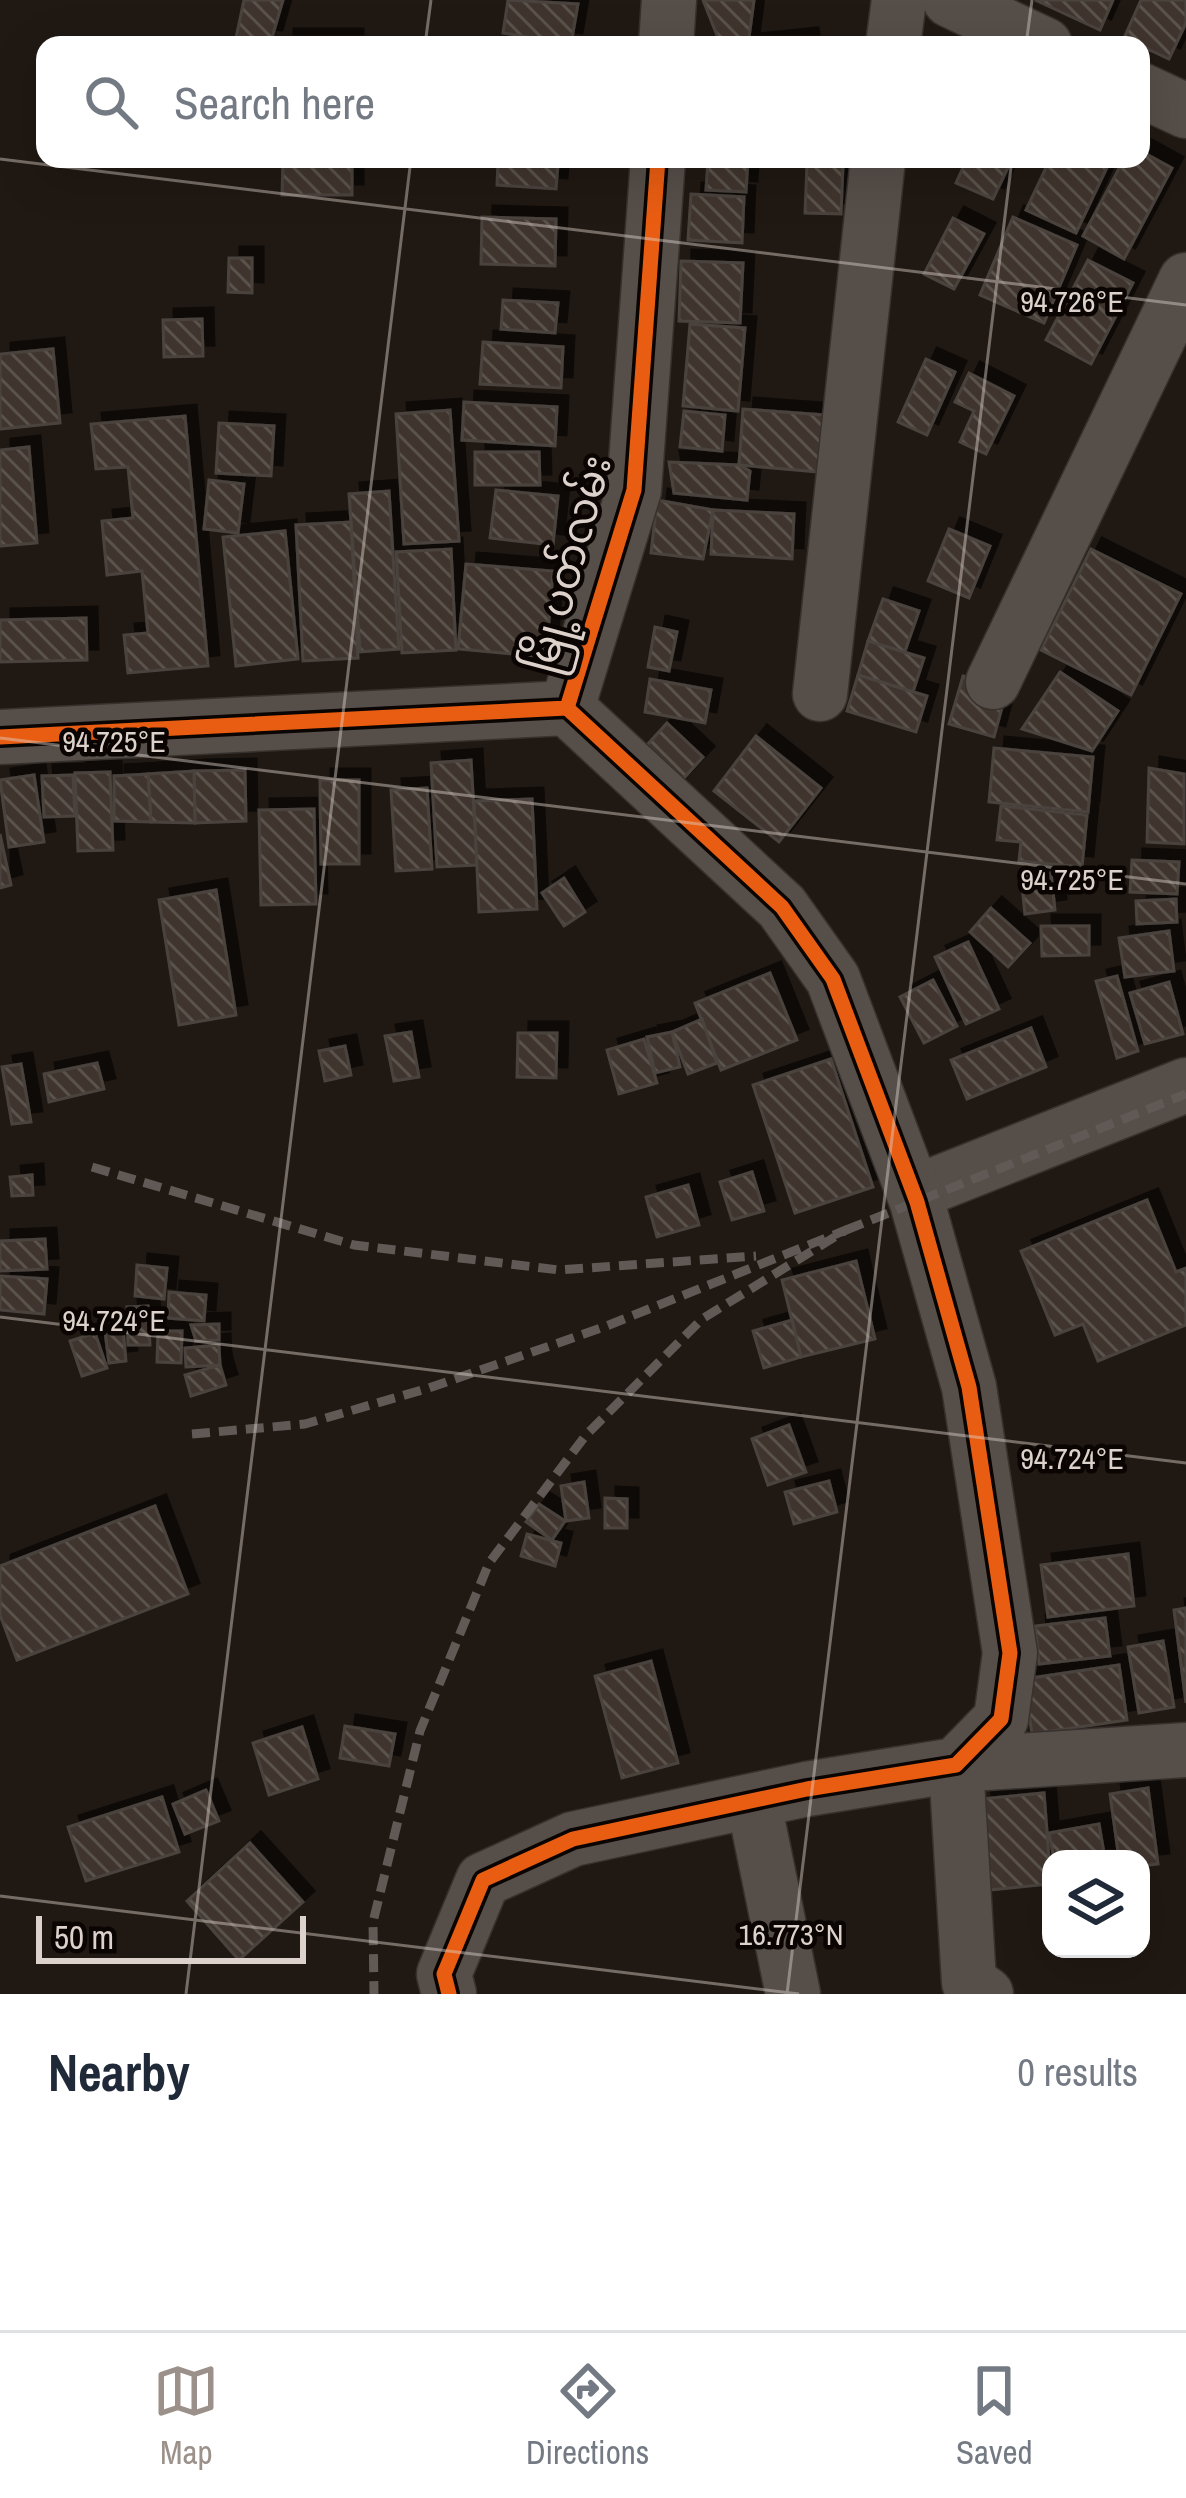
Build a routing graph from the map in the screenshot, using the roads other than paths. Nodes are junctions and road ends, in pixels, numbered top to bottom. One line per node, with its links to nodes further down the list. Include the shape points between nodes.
1 (669, 0): 4 (street)
2 (899, 0): 5 (street)
3 (950, 0): 6 (street)
4 (667, 36)
5 (894, 36)
6 (1027, 36)
7 (1150, 94): 8 (street)
8 (1186, 111)
9 (657, 168): 14 (street, မြို့ပတ်လမ်း, via 634,490)
10 (877, 168): 13 (street)
11 (1186, 280): 12 (street)
12 (993, 682)
13 (820, 694)
14 (567, 708): 15 (street, မြို့ပတ်လမ်း); 17 (street, via 782,908 833,979)
15 (0, 737)
16 (1186, 1085): 17 (street)
17 (914, 1193): 19 (street, via 969,1387 1010,1653 1001,1719)
18 (1186, 1750): 19 (street)
19 (956, 1765): 20 (street); 23 (street, via 969,1982)
20 (754, 1804): 21 (street, via 573,1839 483,1880 444,1973); 22 (street)
21 (449, 1994)
22 (793, 1994)
23 (986, 1994)

